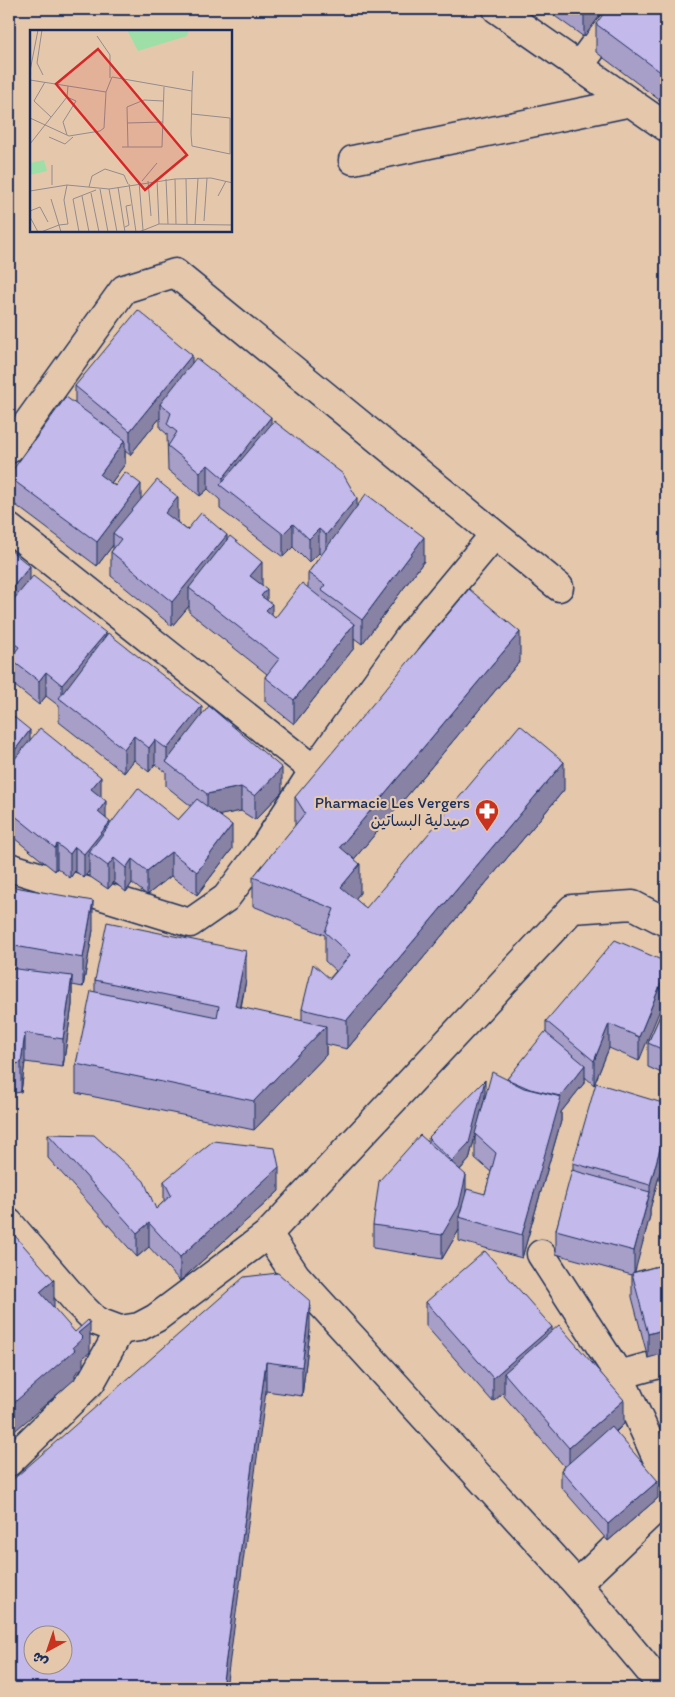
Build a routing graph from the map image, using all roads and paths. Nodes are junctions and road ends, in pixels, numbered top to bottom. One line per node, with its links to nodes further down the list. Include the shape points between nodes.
1 (496, 9): 3 (street)
2 (621, 9): 3 (street)
3 (579, 66): 4 (street)
4 (630, 102): 5 (street); 6 (street)
5 (666, 127)
6 (353, 160)
7 (9, 449): 9 (street, via 124,289 176,273)
8 (9, 528): 11 (street)
9 (494, 535): 10 (street); 11 (street, via 410,636)
10 (558, 587)
11 (314, 770): 12 (street, via 265,846 226,898 190,923)
12 (9, 867)
13 (666, 922): 15 (street, via 633,905 572,909)
14 (9, 1223): 17 (street, via 96,1321)
15 (268, 1234): 17 (street, via 156,1318 139,1327); 23 (street, via 296,1276 330,1316)
16 (541, 1254): 19 (street)
17 (120, 1330): 20 (street, via 91,1382)
18 (666, 1362): 19 (street)
19 (619, 1375): 21 (street)
20 (9, 1462)
21 (666, 1478)
22 (666, 1499): 23 (street)
23 (576, 1584): 24 (street)
24 (664, 1688)

